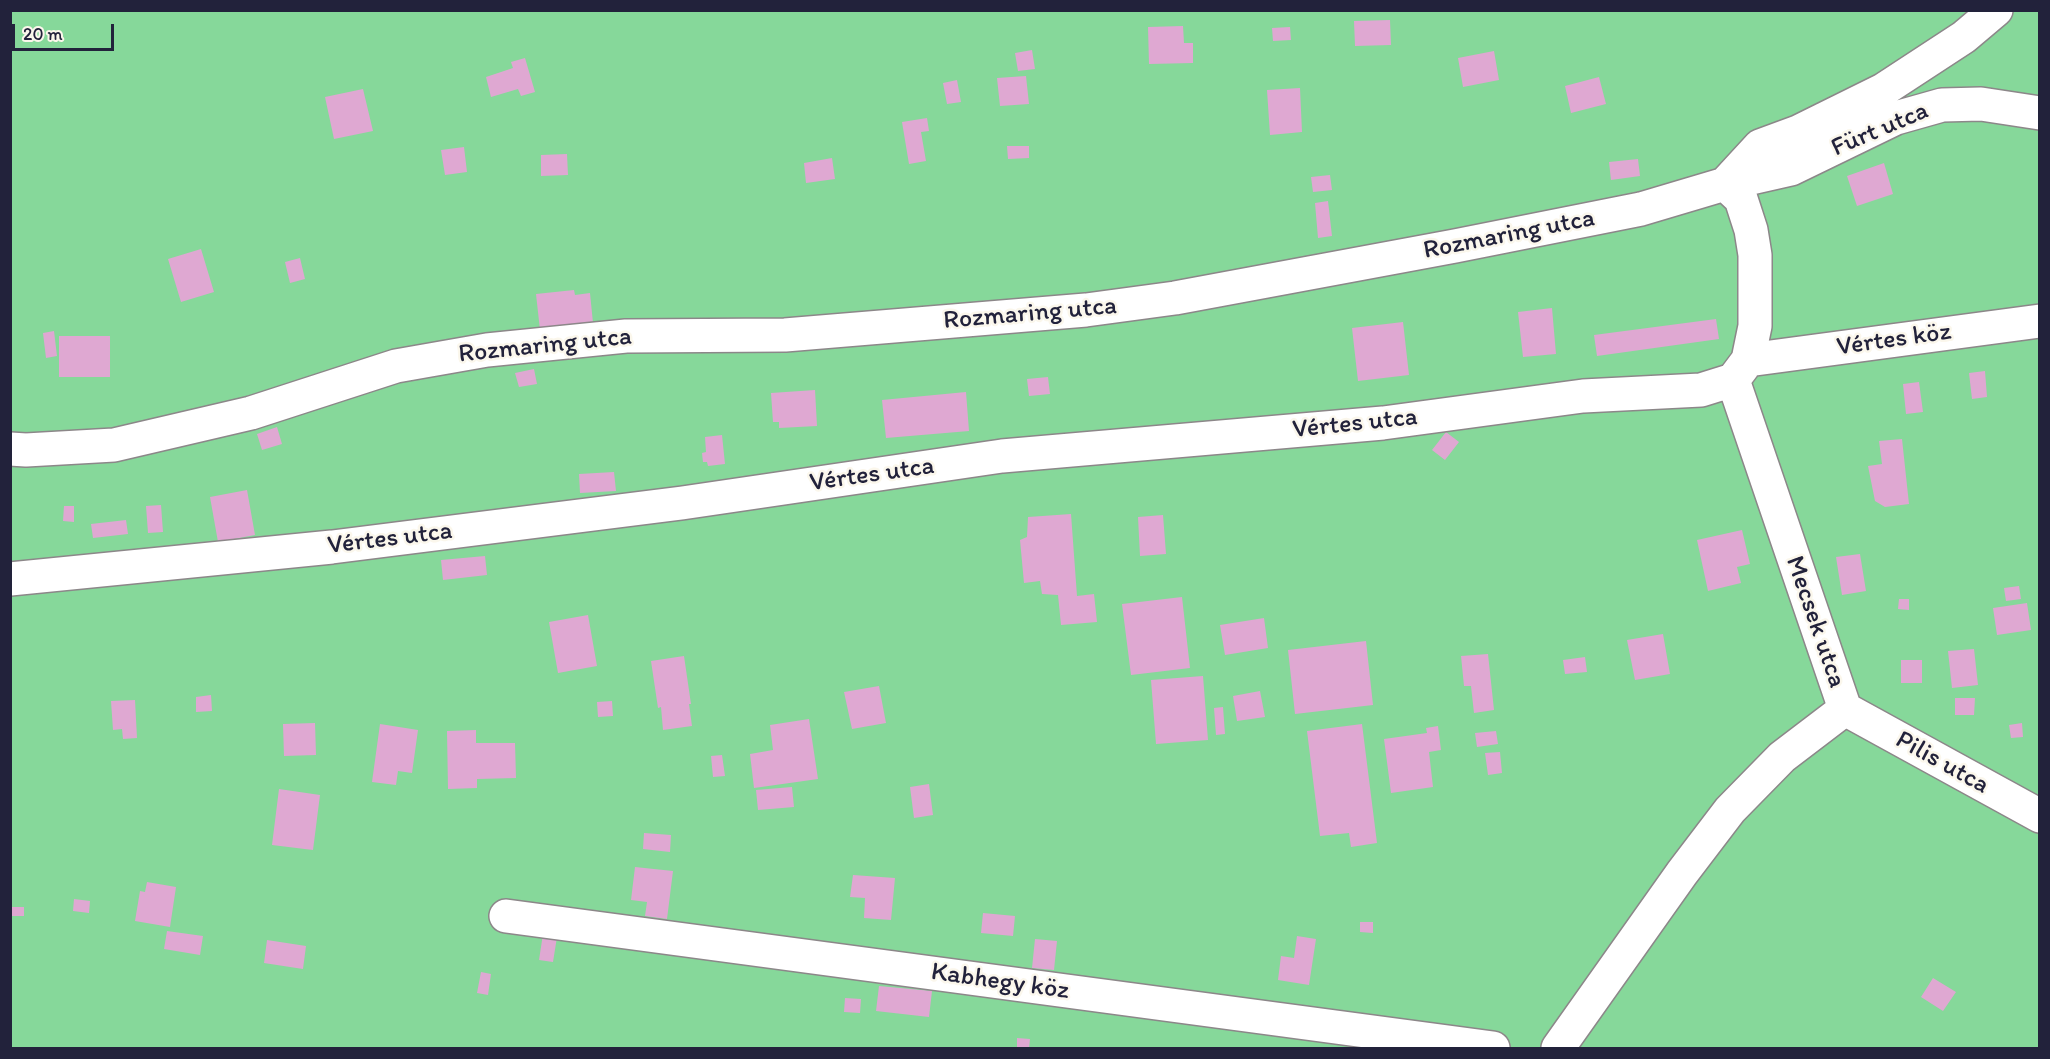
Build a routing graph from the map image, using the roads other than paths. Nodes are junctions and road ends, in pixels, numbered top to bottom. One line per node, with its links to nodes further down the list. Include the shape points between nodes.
1 (1996, 10): 3 (street, via 1964,37 1883,90 1798,132 1760,146)
2 (2040, 113): 3 (street, Fürt utca, via 1981,104 1942,105 1896,118 1791,169)
3 (1725, 184): 5 (street, via 1741,199 1755,255 1755,326); 6 (street, Rozmaring utca, via 1629,211 1175,298 1086,310 785,335 626,336 487,350 396,366 251,413 114,445)
4 (2040, 321): 5 (street, Vértes köz)
5 (1741, 370): 7 (street, Vértes utca, via 1701,390 1582,396 1383,423 1002,456 682,503 332,547); 8 (street, Mecsek utca)
6 (10, 449)
7 (10, 579)
8 (1845, 709): 9 (street, Pilis utca); 12 (street, Mecsek utca, via 1782,757 1730,810)
9 (2040, 816)
10 (506, 916): 11 (street, Kabhegy köz)
11 (1493, 1048)
12 (1558, 1048)

